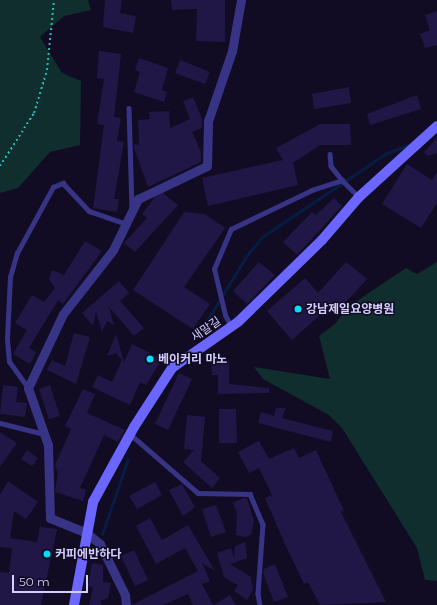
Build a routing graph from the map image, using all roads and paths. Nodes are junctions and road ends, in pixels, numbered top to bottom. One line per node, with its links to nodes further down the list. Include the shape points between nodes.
1 (54, 0): 6 (path, via 47,70 34,113)
2 (241, 0): 9 (street, via 232,51 208,121 207,166 138,199)
3 (129, 108): 9 (lane)
4 (437, 126): 8 (street, 새말길)
5 (330, 154): 7 (lane, via 331,166)
6 (0, 166)
7 (343, 180): 8 (lane); 11 (lane, via 312,190 231,229 214,273 225,315)
8 (359, 197): 11 (street, 새말길, via 322,240)
9 (133, 210): 10 (street)
10 (126, 224): 12 (street, via 113,250 63,314); 12 (lane, via 89,211 63,183 53,187 17,253 10,277 7,338 10,362)
11 (231, 327): 15 (street, 새말길, via 172,368)
12 (28, 388): 14 (street)
13 (0, 423): 14 (lane)
14 (44, 434): 16 (street, via 48,445 50,518)
15 (130, 434): 16 (street, 새말길, via 93,502); 19 (lane, via 198,493 250,494 263,524 258,594)
16 (87, 533): 17 (street, 새말길); 18 (street, via 100,544 125,595)
17 (74, 605)
18 (126, 605)
19 (260, 605)

